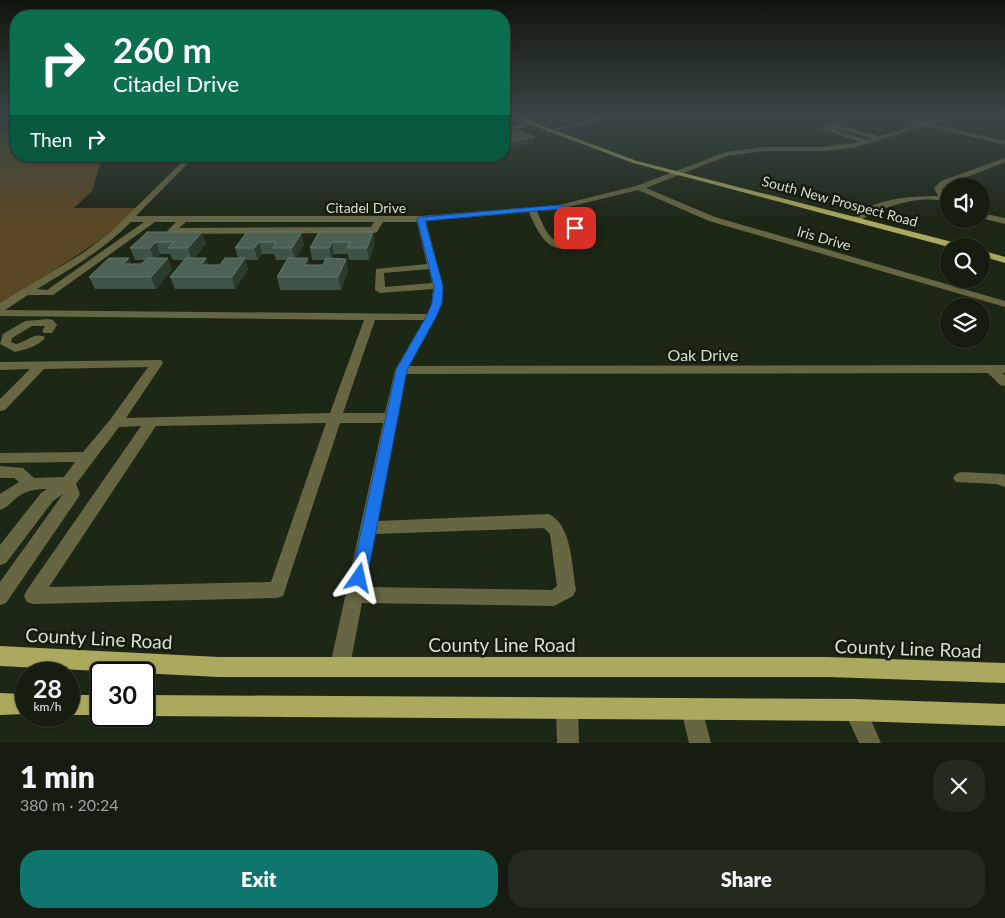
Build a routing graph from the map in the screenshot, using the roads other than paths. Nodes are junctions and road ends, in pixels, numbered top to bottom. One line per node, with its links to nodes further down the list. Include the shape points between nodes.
1 (609, 153): 5 (main road, South New Prospect Road)
2 (736, 153): 5 (street, Citadel Drive, via 698,163)
3 (1005, 160): 6 (street)
4 (186, 162): 12 (street)
5 (678, 173): 7 (street, Citadel Drive); 18 (main road, South New Prospect Road)
6 (957, 178)
7 (640, 188): 9 (street, Citadel Drive); 29 (street, Iris Drive, via 712,219)
8 (940, 199): 18 (street, via 890,202 868,210)
9 (559, 207): 10 (street, Citadel Drive); 10 (street, via 583,239 582,244 571,248 550,244)
10 (532, 210): 17 (street, Citadel Drive)
11 (990, 217): 20 (street)
12 (130, 219): 13 (street, Citadel Drive); 28 (street, via 86,255)
13 (153, 219): 14 (street, Citadel Drive); 28 (street, via 49,293)
14 (184, 219): 15 (street, Citadel Drive); 22 (street, via 171,231)
15 (249, 219): 19 (street, Citadel Drive); 22 (street)
16 (380, 219): 17 (street, Citadel Drive); 19 (street, Citadel Drive); 21 (street, via 374,230)
17 (421, 219): 26 (street)
18 (856, 219): 23 (main road, South New Prospect Road)
19 (324, 220): 21 (street)
20 (1005, 221)
21 (318, 230): 22 (street)
22 (239, 231)
23 (940, 241)
24 (990, 256): 25 (main road)
25 (1005, 260)
26 (433, 266): 27 (street); 27 (street, via 379,272 380,290)
27 (438, 286): 33 (street, via 437,303)
28 (26, 292): 30 (street)
29 (1005, 304)
30 (0, 308)
31 (0, 313): 32 (street)
32 (372, 316): 33 (street); 42 (street)
33 (431, 317): 38 (street)
34 (15, 348): 34 (street, via 30,344 43,335 51,325 49,322 29,323 16,329 7,336 5,344); 35 (street)
35 (0, 362)
36 (0, 366): 37 (street)
37 (40, 366): 41 (street); 45 (street, via 157,363)
38 (401, 370): 39 (street, Oak Drive); 43 (street)
39 (999, 370): 40 (street)
40 (1005, 382)
41 (0, 407)
42 (335, 418): 43 (street); 44 (street); 44 (street, via 277,590 33,596)
43 (391, 418): 54 (street)
44 (152, 421): 45 (street)
45 (115, 423): 46 (street)
46 (87, 457): 47 (street); 52 (street)
47 (0, 458)
48 (0, 472): 51 (street, via 18,472)
49 (961, 478): 50 (street)
50 (1005, 480)
51 (29, 483): 52 (street); 53 (street, via 6,496)
52 (68, 483): 55 (street, via 47,497); 57 (street, via 72,494)
53 (0, 504)
54 (369, 528): 56 (street); 56 (street, via 548,521 558,532 567,590 554,598)
55 (0, 558)
56 (355, 594): 59 (street)
57 (0, 597)
58 (0, 656): 59 (main road, County Line Road, via 219,666)
59 (340, 666): 60 (main road, County Line Road, via 817,667)
60 (1005, 673)
61 (0, 704): 62 (main road)
62 (15, 704)
63 (155, 705): 64 (main road)
64 (567, 709): 65 (main road); 68 (street)
65 (692, 709): 66 (main road); 69 (street)
66 (855, 710): 67 (main road); 70 (street)
67 (1005, 716)
68 (568, 743)
69 (700, 743)
70 (870, 743)

